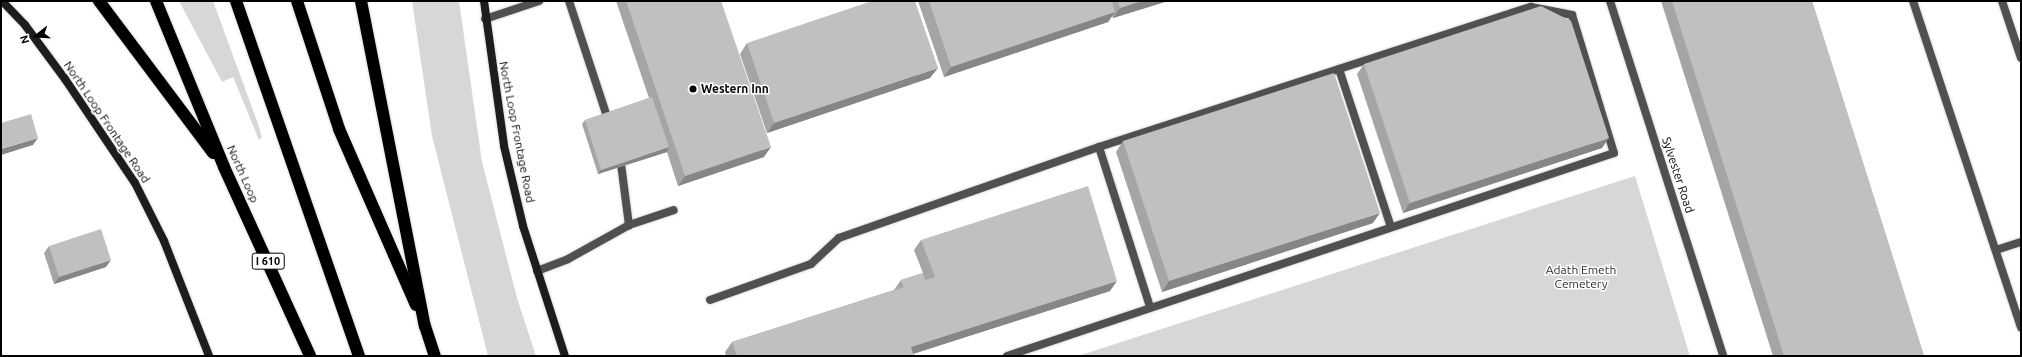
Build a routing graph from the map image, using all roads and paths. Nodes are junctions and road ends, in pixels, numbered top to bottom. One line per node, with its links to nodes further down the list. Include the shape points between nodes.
1 (2, 1): 28 (main road, North Loop Frontage Road, via 60,73 135,183 164,241)
2 (99, 1): 17 (highway)
3 (156, 1): 17 (highway, North Loop / I 610)
4 (236, 1): 30 (highway)
5 (297, 1): 26 (highway, via 339,129)
6 (361, 1): 26 (highway)
7 (484, 1): 13 (main road, North Loop Frontage Road)
8 (539, 1): 13 (street)
9 (569, 1): 19 (street, via 623,166)
10 (1610, 1): 34 (street, Sylvester Road)
11 (1914, 1): 22 (street)
12 (2002, 1): 14 (street)
13 (484, 19): 23 (main road, North Loop Frontage Road, via 504,146 523,226)
14 (2021, 58)
15 (1339, 69): 16 (street); 20 (street); 20 (street, via 1531,6 1572,15 1614,153)
16 (1099, 147): 24 (street, via 839,238 811,264); 25 (street)
17 (224, 167): 29 (highway, North Loop / I 610)
18 (674, 210): 19 (street)
19 (629, 225): 23 (street, via 568,259)
20 (1391, 227): 25 (street)
21 (2021, 242): 22 (street)
22 (1996, 250): 27 (street)
23 (538, 271): 32 (main road, North Loop Frontage Road)
24 (710, 300)
25 (1150, 307): 33 (street)
26 (425, 326): 31 (highway)
27 (2021, 328)
28 (209, 356)
29 (310, 356)
30 (359, 356)
31 (435, 356)
32 (565, 356)
33 (1007, 356)
34 (1723, 356)

